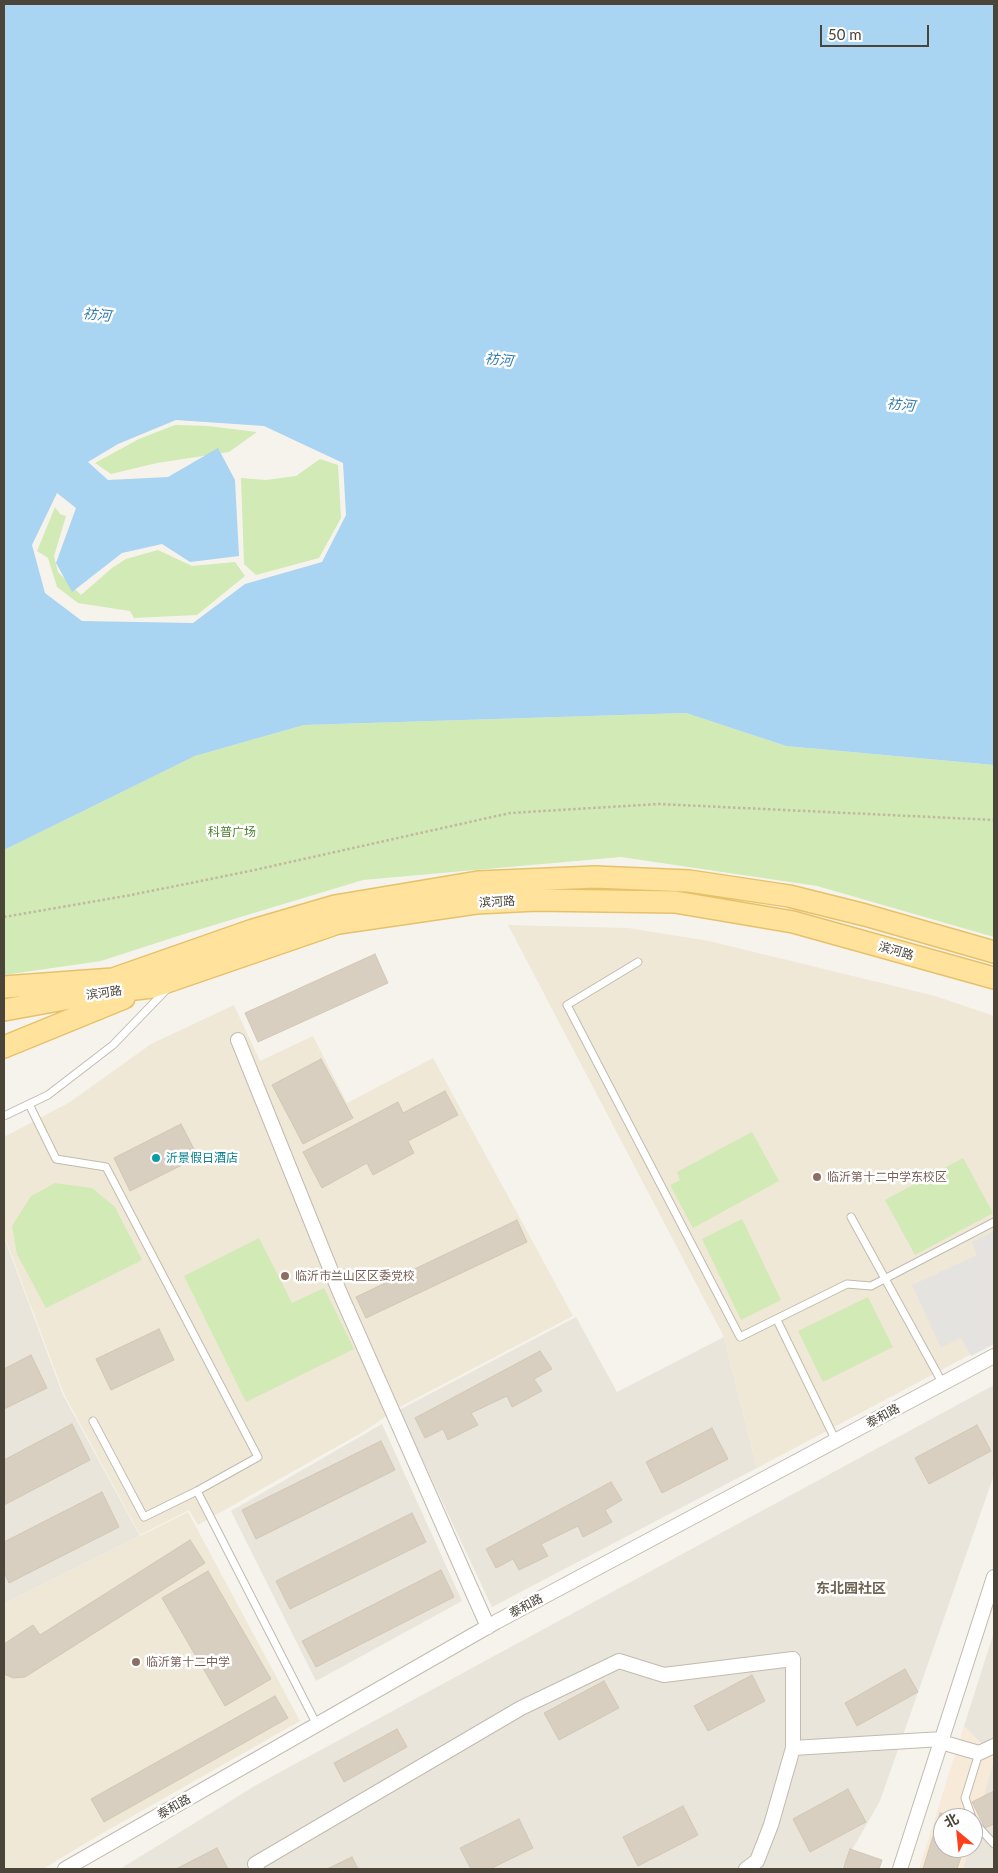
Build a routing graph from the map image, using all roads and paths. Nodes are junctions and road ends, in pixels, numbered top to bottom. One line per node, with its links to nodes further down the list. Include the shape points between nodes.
1 (994, 820): 2 (path, via 659,804 510,813 250,871)
2 (4, 916)
3 (994, 952): 8 (main road, 滨河路, via 789,896 689,881 585,878 478,882 335,906 252,930 113,979)
4 (638, 962): 17 (lane, via 567,1004 740,1337)
5 (994, 978): 6 (main road, 滨河路, via 793,922 675,902 536,900 476,903 338,923)
6 (173, 979): 7 (main road, 滨河路); 12 (lane, via 165,992 113,1045 48,1095)
7 (152, 986): 9 (main road, 滨河路); 11 (main road)
8 (4, 987)
9 (4, 1010)
10 (238, 1040): 24 (street, via 340,1293)
11 (4, 1047)
12 (29, 1104): 13 (lane); 22 (lane, via 56,1159 106,1167 258,1457)
13 (4, 1116)
14 (851, 1217): 16 (lane)
15 (994, 1222): 16 (lane)
16 (885, 1279): 17 (lane, via 871,1286 847,1284); 19 (lane)
17 (777, 1320): 21 (lane)
18 (994, 1356): 19 (street, 泰和路)
19 (942, 1384): 21 (street, 泰和路)
20 (92, 1421): 22 (lane, via 144,1516)
21 (836, 1441): 24 (street, 泰和路)
22 (197, 1491): 25 (lane)
23 (994, 1577): 26 (street)
24 (488, 1627): 25 (street, 泰和路)
25 (318, 1724): 33 (street, 泰和路)
26 (942, 1740): 28 (street); 29 (street); 36 (street)
27 (994, 1746): 29 (street)
28 (793, 1748): 34 (street, via 794,1659 664,1675 620,1661 521,1708 255,1864); 35 (street, via 771,1825 757,1861)
29 (979, 1753): 30 (lane, via 965,1798)
30 (968, 1808)
31 (983, 1832): 32 (lane)
32 (994, 1844)
33 (65, 1869)
34 (257, 1869)
35 (746, 1869)
36 (900, 1869)

